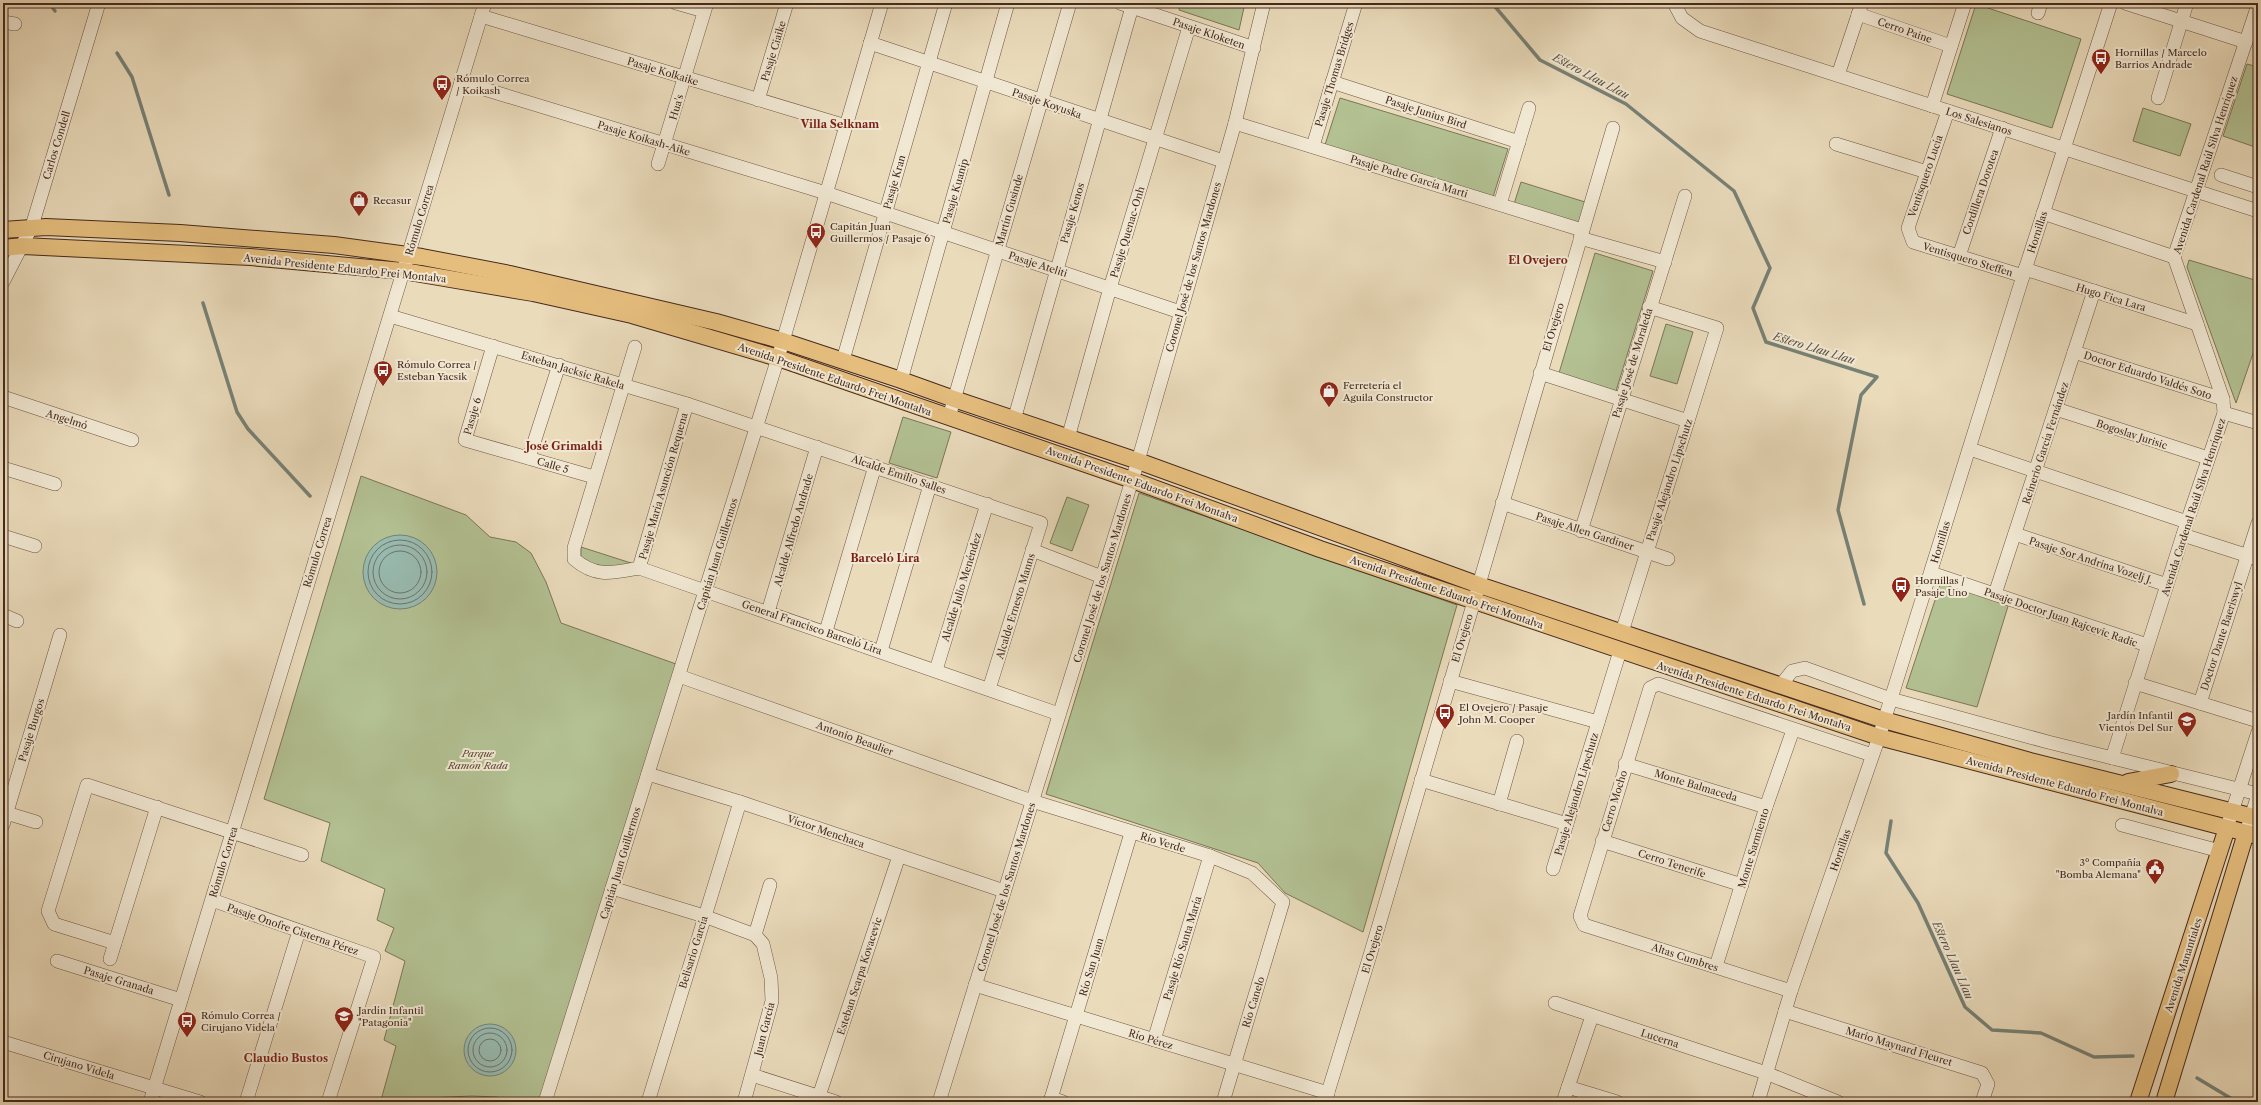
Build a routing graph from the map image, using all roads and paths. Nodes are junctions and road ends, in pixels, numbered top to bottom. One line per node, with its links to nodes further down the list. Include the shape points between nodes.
1 (99, 3): 62 (street, Carlos Condell)
2 (485, 3): 20 (street, Rómulo Correa)
3 (676, 3): 18 (street)
4 (787, 3): 34 (street, Pasaje Ciaike)
5 (882, 3): 24 (street, Capitán Juan Guillermos)
6 (946, 3): 27 (street, Pasaje Kran)
7 (1008, 3): 31 (street, Pasaje Kuanip)
8 (1070, 3): 35 (street, Martín Gusinde)
9 (1264, 3): 26 (street, Coronel José de los Santos Mardones)
10 (1356, 3): 32 (street, Pasaje Thomas Bridges)
11 (1674, 3): 28 (street, Los Salesianos, via 1682,18 1700,31)
12 (1965, 3): 25 (street)
13 (2111, 3): 49 (street, Hornillas)
14 (2125, 3): 21 (street)
15 (2187, 3): 21 (street)
16 (1126, 5): 22 (street, Pasaje Kloketen); 39 (street, Pasaje Kenos)
17 (1859, 6): 25 (street, Cerro Paine); 28 (street)
18 (705, 7): 29 (street, Hua's)
19 (2258, 7): 23 (street, Avenida Cardenal Raúl Silva Henríquez)
20 (481, 16): 29 (street, Pasaje Kolkaike); 30 (street, Rómulo Correa)
21 (2181, 22): 23 (street); 33 (street)
22 (1189, 26): 26 (street, Pasaje Kloketen); 44 (street, Pasaje Quenac-Onh)
23 (2246, 42): 55 (street, Avenida Cardenal Raúl Silva Henríquez)
24 (870, 44): 27 (street, Pasaje Koyuska); 41 (street, Capitán Juan Guillermos)
25 (1951, 46): 36 (street)
26 (1254, 48): 40 (street, Coronel José de los Santos Mardones)
27 (928, 63): 31 (street, Pasaje Koyuska); 60 (street, Pasaje Kran)
28 (1838, 75): 36 (street, Los Salesianos)
29 (684, 78): 34 (street, Pasaje Kolkaike); 46 (street, Hua's)
30 (461, 82): 46 (street, Pasaje Koikash-Aike); 70 (street, Rómulo Correa)
31 (986, 82): 35 (street, Pasaje Koyuska); 64 (street, Pasaje Kuanip)
32 (1332, 82): 45 (street, Pasaje Junius Bird); 48 (street, Pasaje Thomas Bridges)
33 (2158, 98)
34 (758, 100): 41 (street, Pasaje Kolkaike)
35 (1041, 101): 39 (street, Pasaje Koyuska); 69 (street, Martín Gusinde)
36 (1932, 106): 38 (street, Los Salesianos)
37 (1529, 108): 45 (street)
38 (1948, 111): 43 (street, Los Salesianos); 52 (street, Ventisquero Lucía)
39 (1099, 120): 44 (street, Pasaje Koyuska); 74 (street, Pasaje Kenos)
40 (1235, 123): 48 (street, Pasaje Padre García Marti); 50 (street, Coronel José de los Santos Mardones)
41 (846, 126): 56 (street, Capitán Juan Guillermos)
42 (1613, 128): 65 (street, El Ovejero)
43 (2002, 128): 49 (street, Los Salesianos); 71 (street, Cordillera Dorotea)
44 (1155, 139): 50 (street, Pasaje Koyuska); 78 (street, Pasaje Quenac-Onh)
45 (1519, 142): 58 (street)
46 (664, 144): 51 (street, Hua's); 56 (street, Pasaje Koikash-Aike)
47 (1836, 144): 52 (street)
48 (1313, 146): 58 (street, Pasaje Padre García Marti)
49 (2064, 148): 55 (street, Los Salesianos); 61 (street, Hornillas)
50 (1223, 162): 81 (street, Coronel José de los Santos Mardones)
51 (658, 164)
52 (1927, 172): 66 (street, Ventisquero Lucía, via 1908,228)
53 (2222, 175): 54 (street)
54 (2258, 187)
55 (2197, 192): 59 (street, Los Salesianos); 72 (street, Avenida Cardenal Raúl Silva Henríquez)
56 (826, 193): 60 (street, Pasaje Ateliti); 84 (street, Capitán Juan Guillermos)
57 (1685, 196): 73 (street, Pasaje José de Moraleda)
58 (1500, 204): 65 (street, Pasaje Padre García Marti)
59 (2258, 211)
60 (885, 213): 64 (street, Pasaje Ateliti); 89 (street, Pasaje Kran)
61 (2043, 213): 72 (street); 76 (street, Hornillas)
62 (32, 226): 63 (main road, Avenida Presidente Eduardo Frei Montalva); 67 (street, Carlos Condell); 70 (main road, Avenida Presidente Eduardo Frei Montalva, via 180,233 334,245)
63 (3, 230)
64 (943, 232): 69 (street, Pasaje Ateliti); 92 (street, Pasaje Kuanip)
65 (1581, 234): 73 (street, Pasaje Padre García Marti); 91 (street, El Ovejero)
66 (1914, 242): 71 (street, Ventisquero Steffen)
67 (22, 246): 68 (main road, Avenida Presidente Eduardo Frei Montalva); 75 (main road, Avenida Presidente Eduardo Frei Montalva, via 250,257); 77 (street, Carlos Condell)
68 (3, 248)
69 (997, 250): 74 (street, Pasaje Ateliti); 97 (street, Martín Gusinde)
70 (408, 255): 75 (street, Rómulo Correa); 84 (main road, Avenida Presidente Eduardo Frei Montalva, via 579,289 678,312)
71 (1959, 256): 76 (street, Ventisquero Steffen)
72 (2174, 256): 83 (street, Avenida Cardenal Raúl Silva Henríquez)
73 (1665, 262): 80 (street, Pasaje José de Moraleda)
74 (1056, 270): 78 (street, Pasaje Ateliti); 102 (street, Pasaje Kenos)
75 (403, 272): 82 (street, Rómulo Correa); 88 (main road, Avenida Presidente Eduardo Frei Montalva, via 483,284 583,304 681,328)
76 (2024, 273): 79 (street, Hugo Fica Lara); 110 (street, Hornillas)
77 (3, 282)
78 (1110, 288): 81 (street, Pasaje Ateliti); 106 (street, Pasaje Quenac-Onh)
79 (2094, 291): 83 (street, Hugo Fica Lara); 87 (street, Reinerio García Fernández)
80 (1649, 307): 95 (street, Pasaje José de Moraleda); 103 (street, Pasaje Alejandro Lipschutz, via 1717,328)
81 (1180, 312): 113 (street, Coronel José de los Santos Mardones)
82 (390, 316): 85 (street, Esteban Jacksic Rakela); 190 (street, Rómulo Correa)
83 (2197, 324): 96 (street, Avenida Cardenal Raúl Silva Henríquez)
84 (783, 342): 88 (street, Capitán Juan Guillermos); 89 (main road, Avenida Presidente Eduardo Frei Montalva)
85 (493, 346): 90 (street, Esteban Jacksic Rakela); 108 (street, Pasaje 6)
86 (635, 347): 93 (street)
87 (2074, 352): 96 (street, Doctor Eduardo Valdés Soto); 99 (street, Reinerio García Fernández)
88 (778, 358): 101 (main road, Avenida Presidente Eduardo Frei Montalva); 105 (street, Capitán Juan Guillermos)
89 (843, 360): 92 (main road, Avenida Presidente Eduardo Frei Montalva)
90 (558, 365): 93 (street, Esteban Jacksic Rakela); 111 (street)
91 (1540, 374): 95 (street); 121 (street, El Ovejero)
92 (901, 380): 97 (main road, Avenida Presidente Eduardo Frei Montalva)
93 (623, 385): 98 (street, Esteban Jacksic Rakela); 117 (street)
94 (3, 397): 107 (street, Angelmó)
95 (1620, 399): 103 (street); 126 (street, Pasaje José de Moraleda)
96 (2222, 399): 100 (street, Avenida Cardenal Raúl Silva Henríquez)
97 (954, 400): 101 (street, Martín Gusinde); 102 (main road, Avenida Presidente Eduardo Frei Montalva)
98 (687, 404): 105 (street, Esteban Jacksic Rakela); 135 (street, Pasaje María Asunción Requena)
99 (2056, 409): 112 (street, Bogoslav Jurisic); 116 (street, Reinerio García Fernández)
100 (2224, 413): 104 (street); 112 (street, Avenida Cardenal Raúl Silva Henríquez)
101 (949, 417): 118 (main road, Avenida Presidente Eduardo Frei Montalva)
102 (1014, 420): 106 (main road, Avenida Presidente Eduardo Frei Montalva)
103 (1688, 421): 132 (street, Pasaje Alejandro Lipschutz)
104 (2258, 423)
105 (757, 426): 109 (street, Alcalde Emilio Salles); 140 (street, Capitán Juan Guillermos)
106 (1068, 438): 113 (main road, Avenida Presidente Eduardo Frei Montalva)
107 (132, 440)
108 (465, 440): 111 (street, Calle 5)
109 (817, 447): 114 (street, Alcalde Emilio Salles); 143 (street, Alcalde Alfredo Andrade)
110 (1970, 448): 116 (street); 136 (street, Hornillas)
111 (529, 458): 117 (street, Calle 5)
112 (2208, 458): 123 (street, Avenida Cardenal Raúl Silva Henríquez)
113 (1138, 461): 118 (street, Coronel José de los Santos Mardones); 138 (main road, Avenida Presidente Eduardo Frei Montalva)
114 (875, 466): 120 (street, Alcalde Emilio Salles); 146 (street)
115 (3, 468): 119 (street)
116 (2036, 471): 123 (street); 127 (street, Reinerio García Fernández)
117 (594, 478): 135 (street, General Francisco Barceló Lira, via 574,548 574,559 584,567 606,574)
118 (1132, 480): 137 (street, Coronel José de los Santos Mardones); 142 (main road, Avenida Presidente Eduardo Frei Montalva, via 1320,549)
119 (55, 484)
120 (930, 485): 122 (street, Alcalde Emilio Salles); 150 (street)
121 (1502, 503): 126 (street, Pasaje Allen Gardiner); 138 (street, El Ovejero)
122 (987, 504): 124 (street, Alcalde Emilio Salles); 152 (street, Alcalde Julio Menéndez)
123 (2187, 522): 128 (street, Avenida Cardenal Raúl Silva Henríquez)
124 (1041, 523): 131 (street, Alcalde Ernesto Manns)
125 (2258, 523): 133 (street, Doctor Dante Baeriswyl)
126 (1581, 531): 132 (street, Pasaje Allen Gardiner)
127 (2015, 534): 139 (street, Pasaje Sor Andrina Vozelj J.); 141 (street, Reinerio García Fernández)
128 (2183, 535): 133 (street); 139 (street, Avenida Cardenal Raúl Silva Henríquez)
129 (3, 536): 130 (street)
130 (35, 546)
131 (1032, 550): 137 (street); 158 (street, Alcalde Ernesto Manns)
132 (1647, 551): 134 (street, Pasaje Allen Gardiner); 147 (street, Pasaje Alejandro Lipschutz)
133 (2253, 557): 160 (street, Doctor Dante Baeriswyl)
134 (1668, 559)
135 (639, 568): 140 (street, General Francisco Barceló Lira)
136 (1931, 573): 141 (street, Pasaje Doctor Juan Rajcevic Radic); 159 (street, Hornillas)
137 (1102, 577): 161 (street, Coronel José de los Santos Mardones)
138 (1479, 585): 142 (street, El Ovejero); 147 (main road, Avenida Presidente Eduardo Frei Montalva)
139 (2167, 585): 149 (street, Avenida Cardenal Raúl Silva Henríquez)
140 (705, 591): 143 (street, General Francisco Barceló Lira); 153 (street, Capitán Juan Guillermos)
141 (1995, 594): 149 (street, Pasaje Doctor Juan Rajcevic Radic)
142 (1474, 601): 151 (main road, Avenida Presidente Eduardo Frei Montalva); 154 (street, El Ovejero)
143 (768, 612): 146 (street, General Francisco Barceló Lira)
144 (3, 615): 145 (street)
145 (17, 621)
146 (826, 631): 150 (street, General Francisco Barceló Lira)
147 (1622, 632): 157 (main road, Avenida Presidente Eduardo Frei Montalva)
148 (60, 635): 184 (street, Pasaje Burgos)
149 (2147, 646): 155 (street, Avenida Cardenal Raúl Silva Henríquez)
150 (881, 651): 152 (street, General Francisco Barceló Lira)
151 (1620, 651): 164 (street, Pasaje Alejandro Lipschutz); 167 (main road, Avenida Presidente Eduardo Frei Montalva)
152 (936, 670): 158 (street, General Francisco Barceló Lira)
153 (678, 676): 172 (street, Capitán Juan Guillermos); 178 (street, Antonio Beaulier)
154 (1450, 681): 164 (street); 174 (street, El Ovejero)
155 (2135, 683): 160 (street); 170 (street, Avenida Cardenal Raúl Silva Henríquez)
156 (1655, 684): 165 (street, Avenida Presidente Eduardo Frei Montalva); 171 (street, Cerro Mocho, via 1650,688)
157 (1781, 685): 159 (street, Avenida Presidente Eduardo Frei Montalva, via 1792,671 1805,668); 162 (main road, Avenida Presidente Eduardo Frei Montalva)
158 (989, 689): 161 (street, General Francisco Barceló Lira)
159 (1891, 699): 162 (street, Hornillas); 170 (street, Avenida Presidente Eduardo Frei Montalva)
160 (2200, 703): 163 (street)
161 (1059, 714): 178 (street, Coronel José de los Santos Mardones)
162 (1884, 720): 167 (street, Hornillas); 175 (main road, Avenida Presidente Eduardo Frei Montalva, via 2030,761)
163 (2258, 721)
164 (1598, 722): 187 (street, Pasaje Alejandro Lipschutz)
165 (1793, 730): 169 (street, Avenida Presidente Eduardo Frei Montalva); 181 (street, Monte Sarmiento)
166 (2258, 732): 176 (street)
167 (1879, 737): 169 (street, Hornillas); 189 (main road, Avenida Presidente Eduardo Frei Montalva)
168 (1517, 741): 180 (street)
169 (1872, 755): 214 (street, Hornillas)
170 (2112, 758): 173 (street, Avenida Presidente Eduardo Frei Montalva)
171 (1625, 764): 181 (street, Monte Balmaceda); 193 (street, Cerro Mocho)
172 (648, 774): 179 (street, Víctor Menchaca); 201 (street, Capitán Juan Guillermos)
173 (2171, 774): 175 (main road); 176 (street, Avenida Presidente Eduardo Frei Montalva)
174 (1421, 780): 180 (street); 228 (street, El Ovejero)
175 (2121, 783): 183 (main road, Avenida Presidente Eduardo Frei Montalva)
176 (2240, 789): 177 (street, Avenida Presidente Eduardo Frei Montalva); 183 (street)
177 (2258, 794): 185 (street)
178 (1032, 801): 191 (street, Río Verde); 202 (street, Coronel José de los Santos Mardones)
179 (740, 802): 196 (street, Víctor Menchaca); 205 (street, Belisario García)
180 (1499, 804): 187 (street)
181 (1766, 807): 200 (street, Monte Sarmiento)
182 (157, 808): 190 (street); 209 (street); 209 (street, via 87,785 48,911 54,924)
183 (2233, 810): 185 (main road, Avenida Presidente Eduardo Frei Montalva); 189 (street)
184 (4, 817): 186 (street)
185 (2255, 817): 192 (street)
186 (36, 822)
187 (1567, 824): 198 (street, Pasaje Alejandro Lipschutz)
188 (2122, 825): 194 (street)
189 (2227, 828): 192 (main road, Avenida Presidente Eduardo Frei Montalva); 194 (main road, Avenida Manantiales)
190 (232, 832): 195 (street); 203 (street, Rómulo Correa)
191 (1131, 833): 197 (street, Río Verde); 218 (street, Río San Juan)
192 (2252, 835): 246 (main road, Avenida Manantiales)
193 (1602, 840): 200 (street, Cerro Tenerife); 206 (street, Cerro Mocho, via 1580,916)
194 (2220, 851): 245 (main road, Avenida Manantiales)
195 (302, 856)
196 (899, 856): 202 (street, Víctor Menchaca); 227 (street, Esteban Scarpa Kovacevic)
197 (1210, 856): 204 (street, Río Verde, via 1252,873); 220 (street, Pasaje Río Santa María)
198 (1553, 869)
199 (770, 885): 208 (street)
200 (1742, 885): 212 (street, Monte Sarmiento)
201 (612, 888): 205 (street); 234 (street, Capitán Juan Guillermos)
202 (1004, 891): 213 (street, Coronel José de los Santos Mardones)
203 (212, 900): 207 (street, Pasaje Onofre Cisterna Pérez); 215 (street, Rómulo Correa)
204 (1283, 902): 222 (street, Río Canelo)
205 (704, 916): 208 (street); 235 (street, Belisario García)
206 (1581, 921): 212 (street, Altas Cumbres, via 1584,925)
207 (299, 931): 232 (street); 233 (street, Pasaje Onofre Cisterna Pérez, via 374,957)
208 (755, 935): 224 (street, Juan García, via 763,944 768,960 772,1001)
209 (115, 943): 210 (street)
210 (110, 959)
211 (57, 961): 215 (street, Pasaje Granada)
212 (1716, 966): 214 (street, Altas Cumbres)
213 (975, 985): 218 (street, Río Pérez); 238 (street, Coronel José de los Santos Mardones)
214 (1791, 992): 217 (street, Hornillas)
215 (181, 1000): 225 (street, Rómulo Correa)
216 (1555, 1003): 219 (street, Lucerna)
217 (1785, 1011): 223 (street, Hornillas); 244 (street, Mario Maynard Fleuret, via 1982,1073 1988,1084)
218 (1076, 1016): 220 (street, Río Pérez); 229 (street, Río San Juan)
219 (1592, 1016): 223 (street, Lucerna); 226 (street)
220 (1154, 1040): 222 (street, Río Pérez)
221 (3, 1042): 225 (street, Cirujano Videla)
222 (1234, 1064): 228 (street, Río Pérez); 239 (street, Río Canelo)
223 (1766, 1073): 242 (street, Hornillas); 243 (street, Lucerna)
224 (752, 1075): 227 (street); 236 (street, Juan García)
225 (154, 1087): 230 (street, Rómulo Correa); 231 (street)
226 (1568, 1087): 240 (street); 241 (street)
227 (819, 1096): 237 (street)
228 (1326, 1097)
229 (1055, 1101)
230 (150, 1102)
231 (200, 1102)
232 (246, 1102)
233 (328, 1102)
234 (545, 1102)
235 (648, 1102)
236 (744, 1102)
237 (836, 1102)
238 (939, 1102)
239 (1223, 1102)
240 (1563, 1102)
241 (1618, 1102)
242 (1758, 1102)
243 (1840, 1102)
244 (1982, 1102)
245 (2138, 1102)
246 (2164, 1102)

